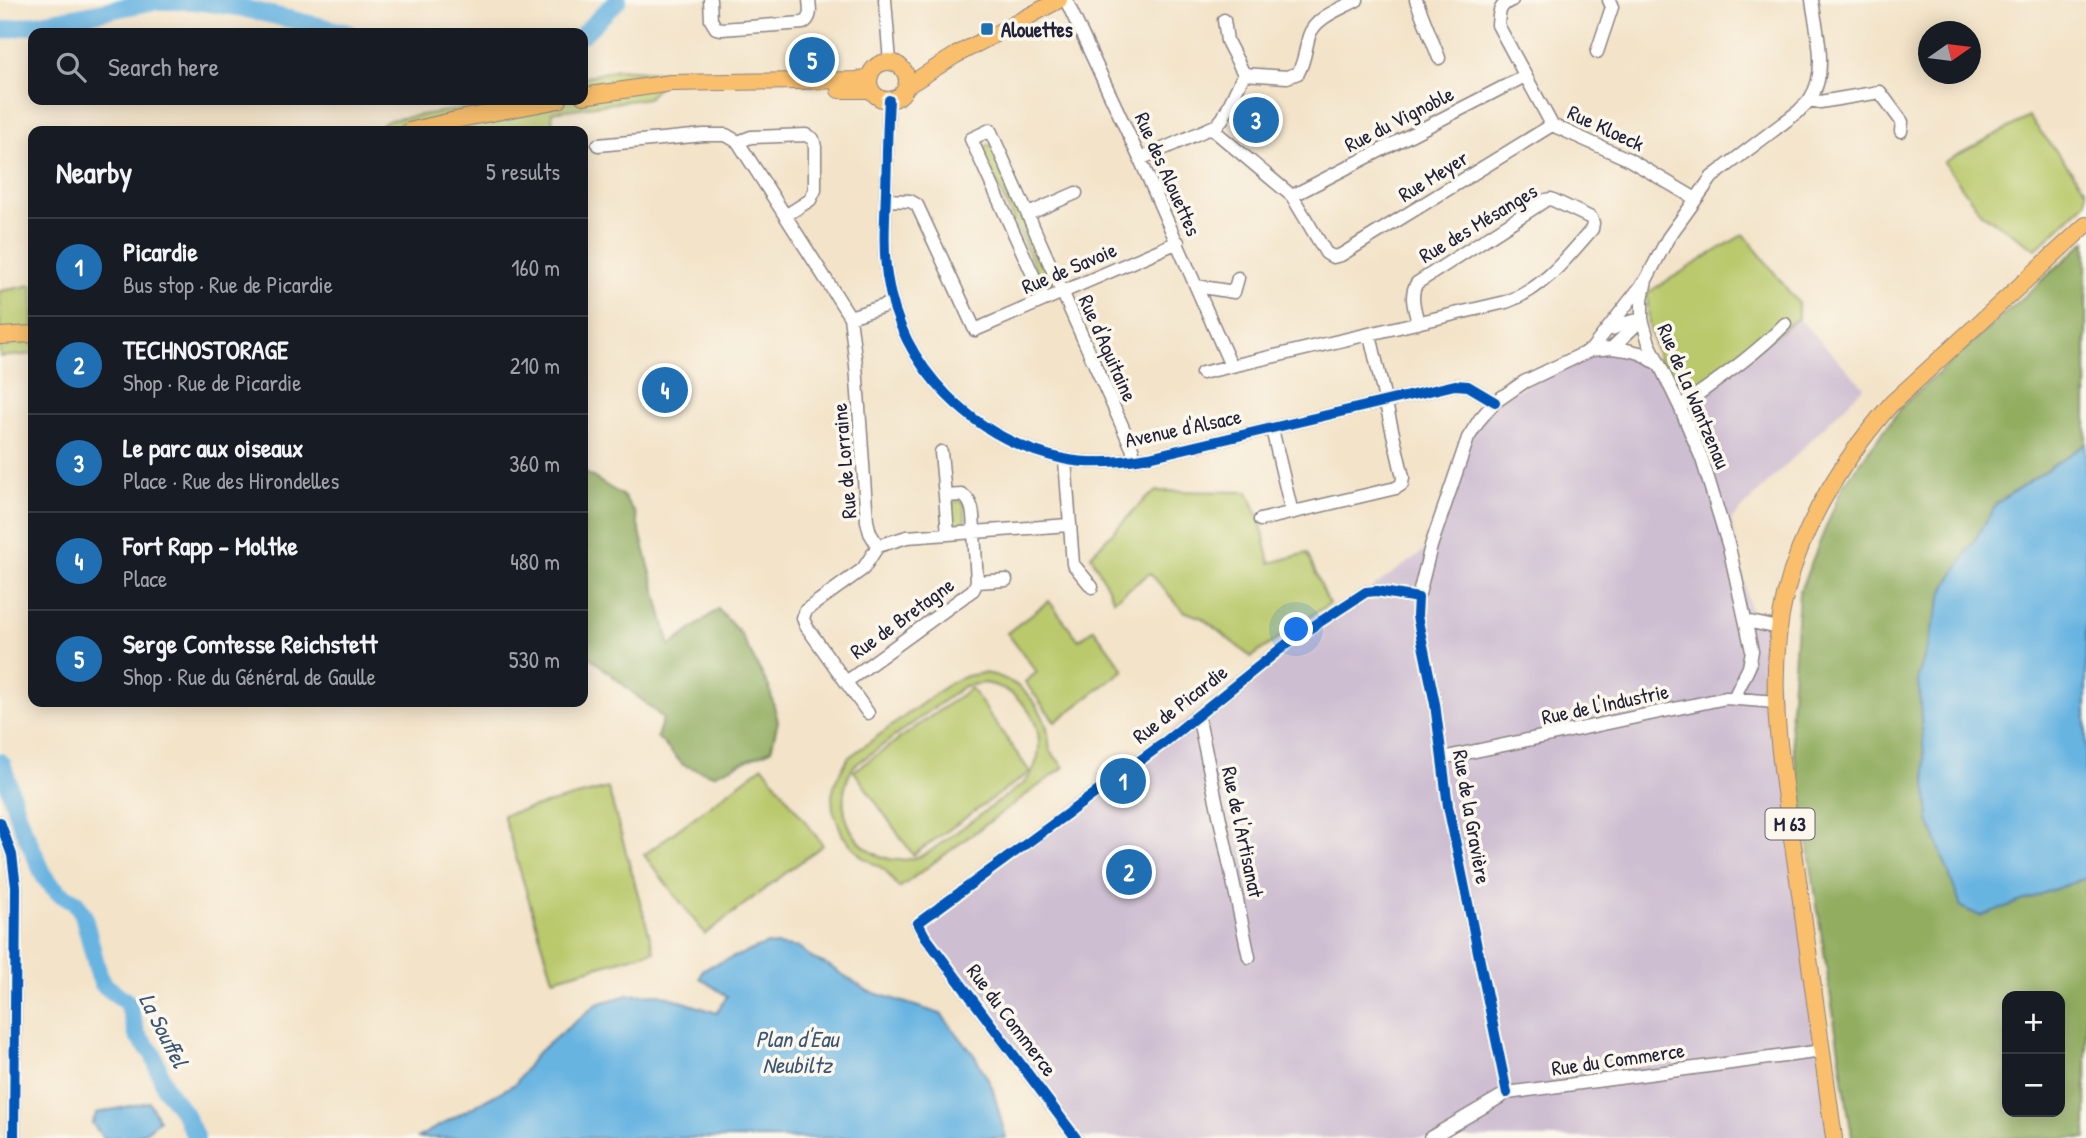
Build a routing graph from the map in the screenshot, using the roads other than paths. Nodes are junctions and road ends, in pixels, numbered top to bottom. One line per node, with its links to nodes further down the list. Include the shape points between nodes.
1 (710, 0): 2 (street, via 712,20 722,29 803,23 810,16)
2 (809, 0)
3 (885, 0): 15 (street)
4 (1059, 0): 13 (main road)
5 (1066, 0): 30 (street, Rue des Alouettes)
6 (1357, 0): 16 (street, via 1314,25 1298,73 1287,77)
7 (1416, 0): 14 (street)
8 (1512, 0): 17 (street, Rue Kloeck, via 1499,10 1498,25)
9 (1609, 0): 12 (street, via 1612,6)
10 (1812, 0): 22 (street, via 1820,72)
11 (1224, 20): 16 (street, via 1227,41)
12 (1597, 52)
13 (956, 55): 15 (main road); 19 (main road)
14 (1439, 58)
15 (896, 66): 18 (main road, via 884,63 875,68); 19 (main road, via 906,76)
16 (1244, 74): 26 (street, via 1223,118)
17 (1525, 76): 24 (street, Rue Kloeck); 32 (street, Rue du Vignoble)
18 (871, 84): 20 (main road, via 634,89); 21 (main road, via 879,98)
19 (907, 86): 21 (main road, via 900,96)
20 (588, 95)
21 (889, 100): 34 (street, Avenue d'Alsace)
22 (1810, 100): 27 (street, via 1880,92 1902,122); 33 (street, Rue de La Wantzenau, via 1720,170)
23 (533, 105): 25 (main road)
24 (1552, 125): 32 (street, Rue Meyer, via 1341,255 1326,253); 33 (street, Rue Kloeck, via 1629,159)
25 (430, 126)
26 (1211, 128): 30 (street); 32 (street)
27 (1901, 131)
28 (738, 142): 29 (street, via 726,135 704,135); 36 (street, Rue de Lorraine); 36 (street, via 751,137 806,135 813,139 815,190 810,200)
29 (598, 145)
30 (1140, 159): 38 (street, Rue des Alouettes)
31 (1076, 193): 35 (street)
32 (1292, 196)
33 (1696, 199): 40 (street, Rue de La Wantzenau)
34 (886, 200): 43 (street, Rue de Savoie, via 917,205 975,330); 44 (street, Avenue d'Alsace, via 885,252)
35 (1028, 214): 42 (street, Rue d'Aquitaine); 43 (street, Rue d'Aquitaine, via 990,130 971,139)
36 (785, 216): 45 (street, Rue de Lorraine)
37 (2086, 225): 77 (main road, M 63, via 1873,425 1825,498 1798,553)
38 (1178, 242): 41 (street, Rue des Alouettes); 42 (street, Rue de Savoie)
39 (1238, 278): 41 (street, via 1234,292)
40 (1646, 280): 46 (street, Rue de La Wantzenau); 49 (street)
41 (1196, 286): 56 (street, Rue des Alouettes)
42 (1062, 292): 43 (street, Rue de Savoie); 64 (street, Rue d'Aquitaine)
43 (1044, 299)
44 (893, 303): 45 (street); 63 (street, Avenue d'Alsace, via 915,356 946,396 1013,443)
45 (850, 317): 71 (street, Rue de Lorraine, via 867,522)
46 (1642, 319): 49 (street); 53 (street); 55 (street, Rue de La Wantzenau)
47 (1418, 323): 47 (street, Rue des Mésanges, via 1506,302 1532,290 1557,269 1594,223 1546,200 1417,284 1412,298); 51 (street, Rue des Mésanges)
48 (1785, 324): 60 (street, via 1739,365)
49 (1608, 330): 54 (street)
50 (28, 334): 52 (main road)
51 (1370, 335): 56 (street, Rue des Mésanges); 58 (street)
52 (0, 336)
53 (1612, 348): 54 (street); 55 (street, via 1640,353)
54 (1591, 350): 59 (street, via 1524,382)
55 (1658, 364): 60 (street, Rue de La Wantzenau)
56 (1231, 366): 57 (street, Rue des Mésanges)
57 (1202, 373)
58 (1385, 402): 59 (street, Avenue d'Alsace, via 1460,385); 61 (street, Avenue d'Alsace); 66 (street, via 1402,484)
59 (1496, 402): 75 (street, Rue de la Gravière, via 1468,438)
60 (1680, 407): 76 (street, Rue de La Wantzenau, via 1710,484)
61 (1272, 429): 64 (street, Avenue d'Alsace); 66 (street)
62 (941, 452): 65 (street)
63 (1065, 460): 64 (street, Avenue d'Alsace); 68 (street)
64 (1135, 460)
65 (945, 496): 69 (street, Rue de Bretagne, via 969,499); 70 (street)
66 (1292, 513): 67 (street)
67 (1260, 520)
68 (1069, 525): 69 (street); 74 (street, via 1073,564)
69 (974, 531): 70 (street); 73 (street, Rue de Bretagne)
70 (948, 534): 71 (street, via 907,537)
71 (878, 546): 78 (street, via 863,569 804,613 806,626)
72 (1006, 580): 73 (street, Rue de Bretagne)
73 (977, 582): 78 (street, Rue de Bretagne, via 969,593)
74 (1092, 587)
75 (1418, 598): 82 (street, Rue de Picardie, via 1366,592 1289,642); 83 (street, Rue de la Gravière, via 1417,616)
76 (1746, 621): 77 (street); 79 (street, Rue de La Wantzenau, via 1752,651)
77 (1779, 628): 80 (main road, M 63)
78 (846, 682): 81 (street)
79 (1734, 698): 80 (street, Rue de l'Industrie); 83 (street, Rue de l'Industrie)
80 (1776, 702): 87 (main road, M 63)
81 (868, 713)
82 (1198, 715): 85 (street, Rue de Picardie); 86 (street, Rue de l'Artisanat)
83 (1442, 758): 88 (street, Rue de la Gravière)
84 (0, 822): 89 (street, via 12,855 16,887)
85 (918, 923): 90 (street, Rue du Commerce)
86 (1249, 957)
87 (1822, 1051): 88 (street, Rue du Commerce); 92 (main road, M 63)
88 (1507, 1093): 91 (street, Rue du Commerce)
89 (14, 1138)
90 (1076, 1138)
91 (1430, 1138)
92 (1834, 1138)

